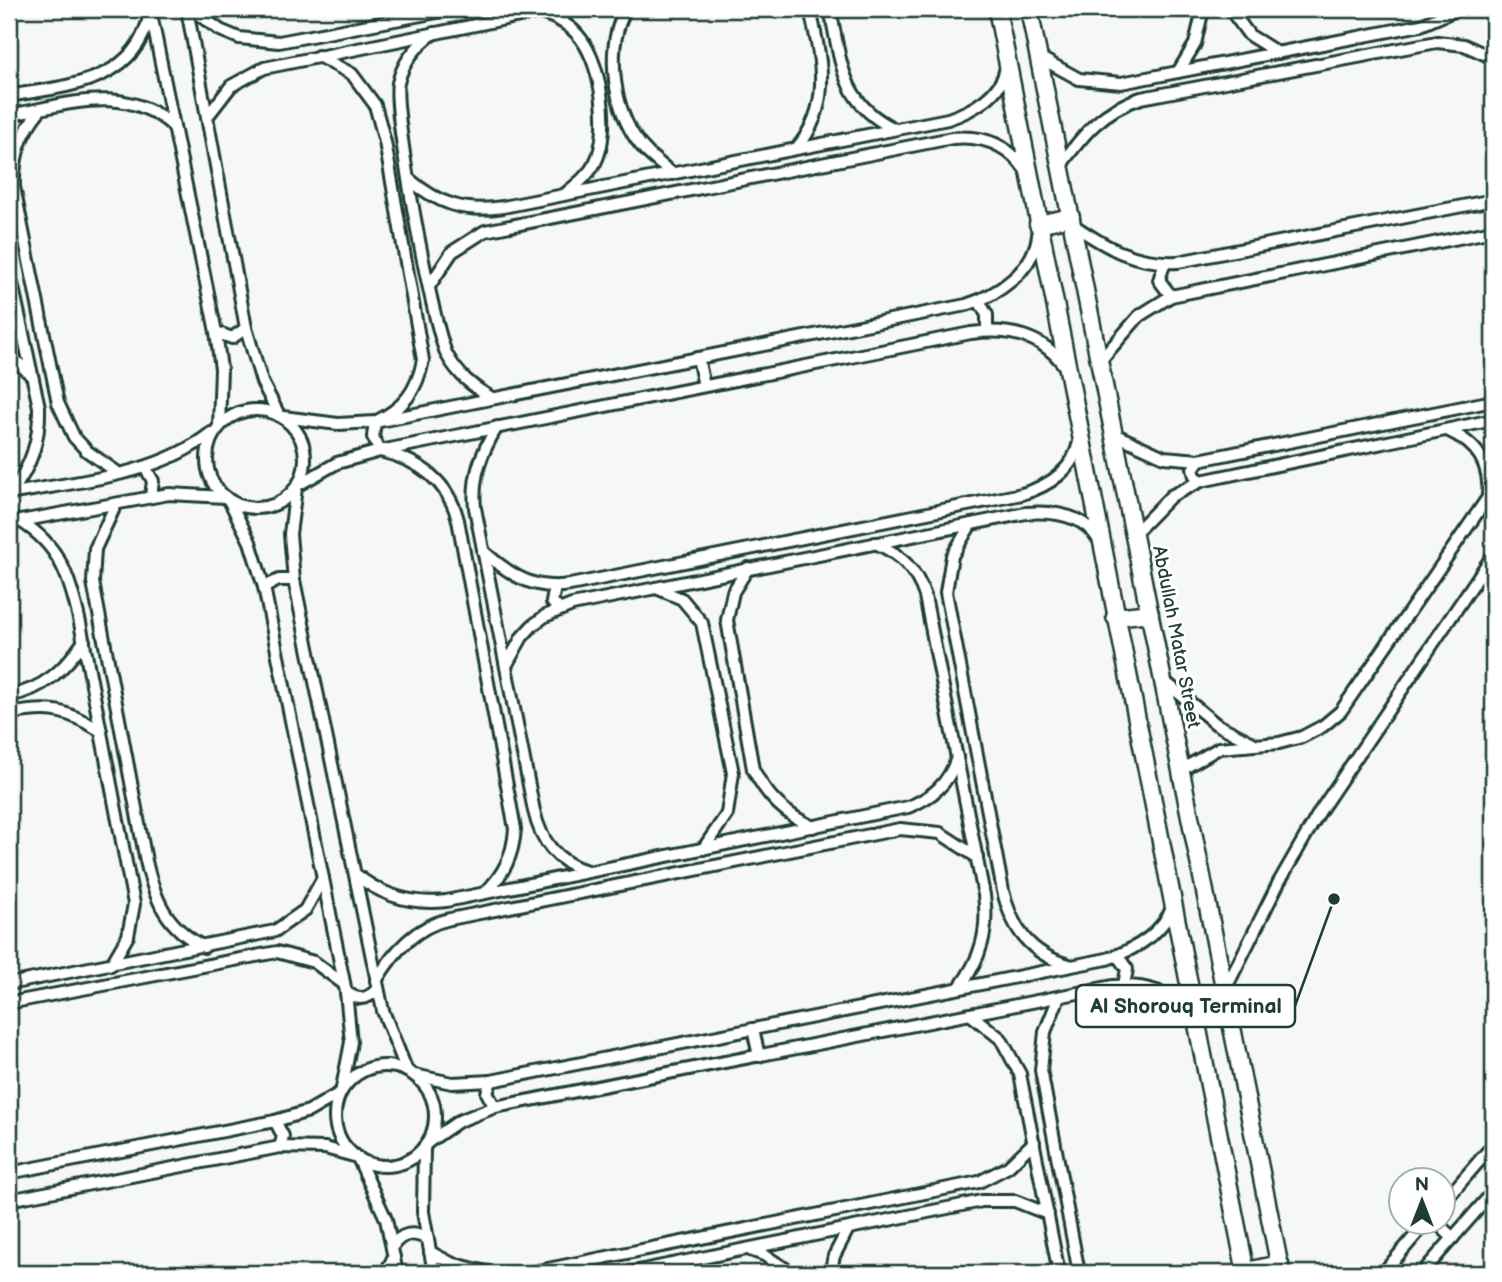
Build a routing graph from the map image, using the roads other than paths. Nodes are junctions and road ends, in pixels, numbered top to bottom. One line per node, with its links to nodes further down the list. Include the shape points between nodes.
1 (189, 9): 18 (street, via 239,38); 38 (street)
2 (453, 9): 18 (street)
3 (554, 9): 14 (street)
4 (626, 9): 20 (street)
5 (810, 9): 29 (street)
6 (830, 9): 27 (street)
7 (997, 9): 26 (street)
8 (1029, 9): 24 (street, Abdullah Matar Street)
9 (1203, 9): 30 (street, via 1195,44)
10 (1230, 9): 21 (street, via 1249,35)
11 (1458, 9): 16 (street)
12 (1491, 9): 15 (street)
13 (150, 10): 31 (street, via 130,57); 42 (street)
14 (539, 12): 17 (street); 23 (street, via 571,27)
15 (1493, 21)
16 (1420, 25): 19 (street, via 1426,32); 21 (street)
17 (434, 33): 22 (street); 45 (street, via 409,55 401,70 396,102)
18 (279, 42): 28 (street, via 277,56)
19 (1424, 44): 25 (street, via 1458,44); 34 (street)
20 (613, 52): 23 (street, via 604,50); 39 (street)
21 (1278, 53): 30 (street)
22 (318, 56): 28 (street); 46 (street, via 352,74 365,89)
23 (591, 57): 41 (street)
24 (1039, 57): 32 (street, via 1066,74 1093,83); 48 (street, Abdullah Matar Street)
25 (1493, 58)
26 (1007, 61): 40 (street, via 1005,74 987,98); 50 (street)
27 (841, 62): 29 (street); 43 (street, via 853,96 864,110)
28 (283, 63): 38 (street, via 239,81)
29 (822, 66): 47 (street, via 819,110)
30 (1178, 72): 32 (street)
31 (103, 76): 33 (street); 35 (street, via 107,87)
32 (1139, 80): 34 (street, via 1132,90)
33 (9, 96)
34 (1141, 98): 48 (street, via 1095,122)
35 (104, 99): 36 (street); 42 (street, via 143,105)
36 (40, 110): 37 (street); 52 (street, via 21,137)
37 (9, 116)
38 (207, 117): 66 (street)
39 (625, 118): 41 (street, via 613,124); 49 (street, via 643,149)
40 (948, 119): 43 (street); 44 (street, via 955,129)
41 (604, 122): 54 (street, via 594,164)
42 (174, 127): 68 (street)
43 (895, 129): 47 (street)
44 (952, 138): 50 (street, via 967,136 995,143 1019,159); 59 (street)
45 (402, 140): 46 (street); 51 (street)
46 (384, 142): 70 (street)
47 (797, 148): 49 (street)
48 (1061, 165): 57 (street, Abdullah Matar Street)
49 (673, 174): 54 (street)
50 (1028, 175): 58 (street)
51 (409, 179): 56 (street, via 442,203); 63 (street)
52 (11, 186): 79 (street)
53 (1493, 188): 55 (street)
54 (564, 195): 56 (street)
55 (1489, 200): 61 (street)
56 (482, 210): 59 (street, via 478,221)
57 (1072, 220): 58 (street); 61 (street, via 1116,253); 73 (street, Abdullah Matar Street)
58 (1038, 227): 65 (street, via 1036,247 1026,264 1013,279); 74 (street)
59 (485, 231): 63 (street, via 452,252)
60 (1493, 231): 64 (street)
61 (1165, 262): 64 (street, via 1159,280)
62 (9, 269): 75 (street)
63 (430, 285): 69 (street)
64 (1171, 296): 73 (street, via 1139,316)
65 (979, 301): 67 (street, via 988,315); 72 (street)
66 (246, 328): 68 (street, via 232,338); 82 (street, via 259,373)
67 (987, 331): 74 (street, via 1005,331 1041,343); 76 (street)
68 (216, 332): 86 (street, via 221,369)
69 (440, 335): 70 (street, via 434,340); 77 (street, via 459,372)
70 (421, 339): 84 (street, via 423,360 414,389 394,413)
71 (9, 354): 75 (street)
72 (698, 358): 76 (street); 77 (street)
73 (1100, 360): 88 (street, Abdullah Matar Street)
74 (1066, 368): 89 (street)
75 (33, 377): 81 (street)
76 (704, 386): 85 (street)
77 (492, 398): 84 (street)
78 (1493, 401): 80 (street)
79 (58, 403): 81 (street, via 52,408); 93 (street, via 80,444)
80 (1479, 404): 83 (street); 91 (street)
81 (39, 407): 96 (street, via 40,426 30,462)
82 (281, 416): 84 (street, via 338,424); 86 (street, via 241,412); 95 (street, via 293,426 304,448 303,473)
83 (1488, 421): 87 (street)
84 (375, 422): 90 (street, via 373,437)
85 (498, 427): 90 (street); 102 (street, via 475,476)
86 (218, 428): 92 (street, via 183,452); 100 (street, via 210,440 207,465 210,477)
87 (1447, 430): 94 (street); 98 (street, via 1476,449 1485,463)
88 (1114, 434): 91 (street, via 1164,457); 107 (street, Abdullah Matar Street)
89 (1080, 439): 97 (street, via 1066,468 1039,489); 109 (street)
90 (380, 450): 95 (street, via 337,463); 103 (street, via 429,471)
91 (1199, 460): 94 (street, via 1193,469)
92 (145, 467): 93 (street); 99 (street, via 153,481)
93 (118, 473): 96 (street)
94 (1201, 481): 107 (street, via 1171,496)
95 (297, 486): 100 (street, via 265,507 253,508); 114 (street, via 290,534)
96 (9, 494)
97 (1022, 494): 104 (street); 110 (street)
98 (1491, 494): 134 (street, via 1341,711 1302,737)
99 (151, 496): 100 (street, via 188,493); 101 (street)
100 (227, 498): 115 (street, via 250,542)
101 (116, 504): 105 (street); 122 (street, via 100,533 92,566)
102 (475, 508): 103 (street, via 463,503); 111 (street)
103 (456, 510): 143 (street)
104 (1026, 513): 106 (street); 109 (street, via 1078,520)
105 (15, 522): 124 (street, via 48,541 59,555)
106 (971, 524): 108 (street); 118 (street, via 952,556)
107 (1134, 534): 121 (street, Abdullah Matar Street)
108 (875, 543): 113 (street); 119 (street, via 907,564)
109 (1101, 543): 123 (street)
110 (750, 548): 113 (street); 116 (street)
111 (484, 551): 116 (street, via 525,582); 128 (street)
112 (1493, 555): 170 (street, via 1320,811)
113 (751, 568): 117 (street); 125 (street, via 733,592)
114 (294, 580): 115 (street); 150 (street)
115 (264, 587): 152 (street)
116 (555, 587): 120 (street, via 551,602)
117 (654, 587): 120 (street); 126 (street, via 682,599 702,623)
118 (946, 592): 119 (street, via 937,590); 156 (street)
119 (925, 596): 135 (street)
120 (559, 609): 128 (street, via 522,637)
121 (1150, 612): 123 (street); 129 (street, Abdullah Matar Street)
122 (100, 618): 124 (street, via 89,616); 147 (street)
123 (1115, 618): 155 (street)
124 (80, 623): 127 (street)
125 (727, 634): 126 (street, via 716,631); 136 (street)
126 (707, 638): 138 (street)
127 (83, 641): 130 (street, via 49,681); 133 (street)
128 (506, 666): 140 (street)
129 (1163, 680): 134 (street, via 1216,724); 137 (street, Abdullah Matar Street)
130 (13, 695): 131 (street, via 25,702)
131 (22, 711): 132 (street); 133 (street, via 71,713)
132 (9, 714)
133 (101, 731): 148 (street)
134 (1256, 744): 137 (street, via 1219,748)
135 (957, 758): 139 (street, via 940,789); 146 (street)
136 (753, 769): 138 (street, via 741,776); 141 (street, via 783,810)
137 (1181, 771): 170 (street, Abdullah Matar Street)
138 (733, 773): 144 (street, via 727,814)
139 (908, 807): 141 (street); 142 (street, via 913,815)
140 (538, 825): 143 (street, via 530,831); 149 (street, via 552,850)
141 (813, 827): 144 (street)
142 (911, 828): 146 (street, via 940,833); 151 (street)
143 (515, 829): 153 (street, via 507,864)
144 (704, 849): 145 (street)
145 (672, 856): 149 (street); 151 (street)
146 (977, 857): 157 (street)
147 (146, 861): 148 (street, via 136,867); 160 (street, via 164,915)
148 (128, 865): 163 (street, via 133,920)
149 (589, 872): 153 (street)
150 (355, 874): 154 (street, via 393,896); 166 (street)
151 (676, 874): 158 (street)
152 (323, 878): 159 (street, via 316,895 292,922); 168 (street)
153 (485, 893): 154 (street)
154 (436, 902): 158 (street, via 434,912)
155 (1173, 906): 162 (street, via 1157,930); 174 (street)
156 (1008, 911): 157 (street, via 998,918); 164 (street, via 1020,934 1039,953)
157 (987, 914): 169 (street, via 980,954)
158 (440, 921): 166 (street, via 404,944)
159 (255, 937): 160 (street); 161 (street, via 261,947)
160 (204, 947): 163 (street)
161 (258, 954): 168 (street, via 305,958 330,971); 172 (street)
162 (1117, 955): 164 (street); 167 (street, via 1127,969)
163 (111, 965): 165 (street)
164 (1072, 966): 169 (street)
165 (9, 984)
166 (377, 985): 168 (street, via 366,998 352,997); 177 (street, via 389,1032)
167 (1124, 985): 171 (street); 174 (street, via 1174,999)
168 (345, 988): 179 (street, via 351,1042)
169 (959, 988): 175 (street)
170 (1225, 990): 204 (street, Abdullah Matar Street)
171 (1059, 997): 173 (street); 180 (street, via 1045,1032)
172 (9, 1003)
173 (970, 1014): 176 (street); 181 (street, via 987,1025 1012,1056)
174 (1196, 1022): 206 (street)
175 (753, 1029): 176 (street); 178 (street)
176 (759, 1056): 182 (street)
177 (411, 1073): 178 (street, via 452,1083); 179 (street, via 393,1066 365,1069); 185 (street, via 424,1084 435,1107)
178 (491, 1081): 182 (street, via 487,1093)
179 (341, 1090): 183 (street, via 309,1111); 188 (street, via 335,1106 338,1133)
180 (1044, 1090): 181 (street, via 1034,1089); 216 (street)
181 (1026, 1095): 184 (street)
182 (495, 1107): 185 (street, via 459,1121)
183 (275, 1121): 187 (street, via 283,1136); 189 (street)
184 (1034, 1142): 190 (street, via 1008,1167); 195 (street)
185 (425, 1145): 188 (street, via 415,1156 393,1165); 200 (street, via 422,1191)
186 (1493, 1145): 191 (street)
187 (280, 1147): 188 (street, via 325,1148); 193 (street)
188 (356, 1157): 202 (street, via 379,1198)
189 (9, 1173)
190 (978, 1182): 194 (street, via 985,1193); 211 (street)
191 (1456, 1189)
192 (1493, 1192): 199 (street)
193 (9, 1200)
194 (982, 1201): 195 (street, via 1015,1201); 196 (street)
195 (1048, 1214): 215 (street)
196 (848, 1229): 201 (street); 214 (street)
197 (1416, 1236): 217 (street)
198 (1451, 1236): 199 (street)
199 (1453, 1238): 218 (street)
200 (427, 1239): 202 (street, via 404,1235); 203 (street)
201 (747, 1250): 205 (street); 213 (street)
202 (393, 1252): 207 (street); 208 (street)
203 (430, 1252): 209 (street); 210 (street, via 451,1264)
204 (1281, 1269): 206 (street)
205 (646, 1272): 212 (street)
206 (1246, 1272)
207 (385, 1273)
208 (397, 1273)
209 (434, 1273)
210 (490, 1273)
211 (528, 1273)
212 (628, 1273)
213 (792, 1273)
214 (830, 1273)
215 (1059, 1273)
216 (1079, 1273)
217 (1383, 1273)
218 (1422, 1273)

